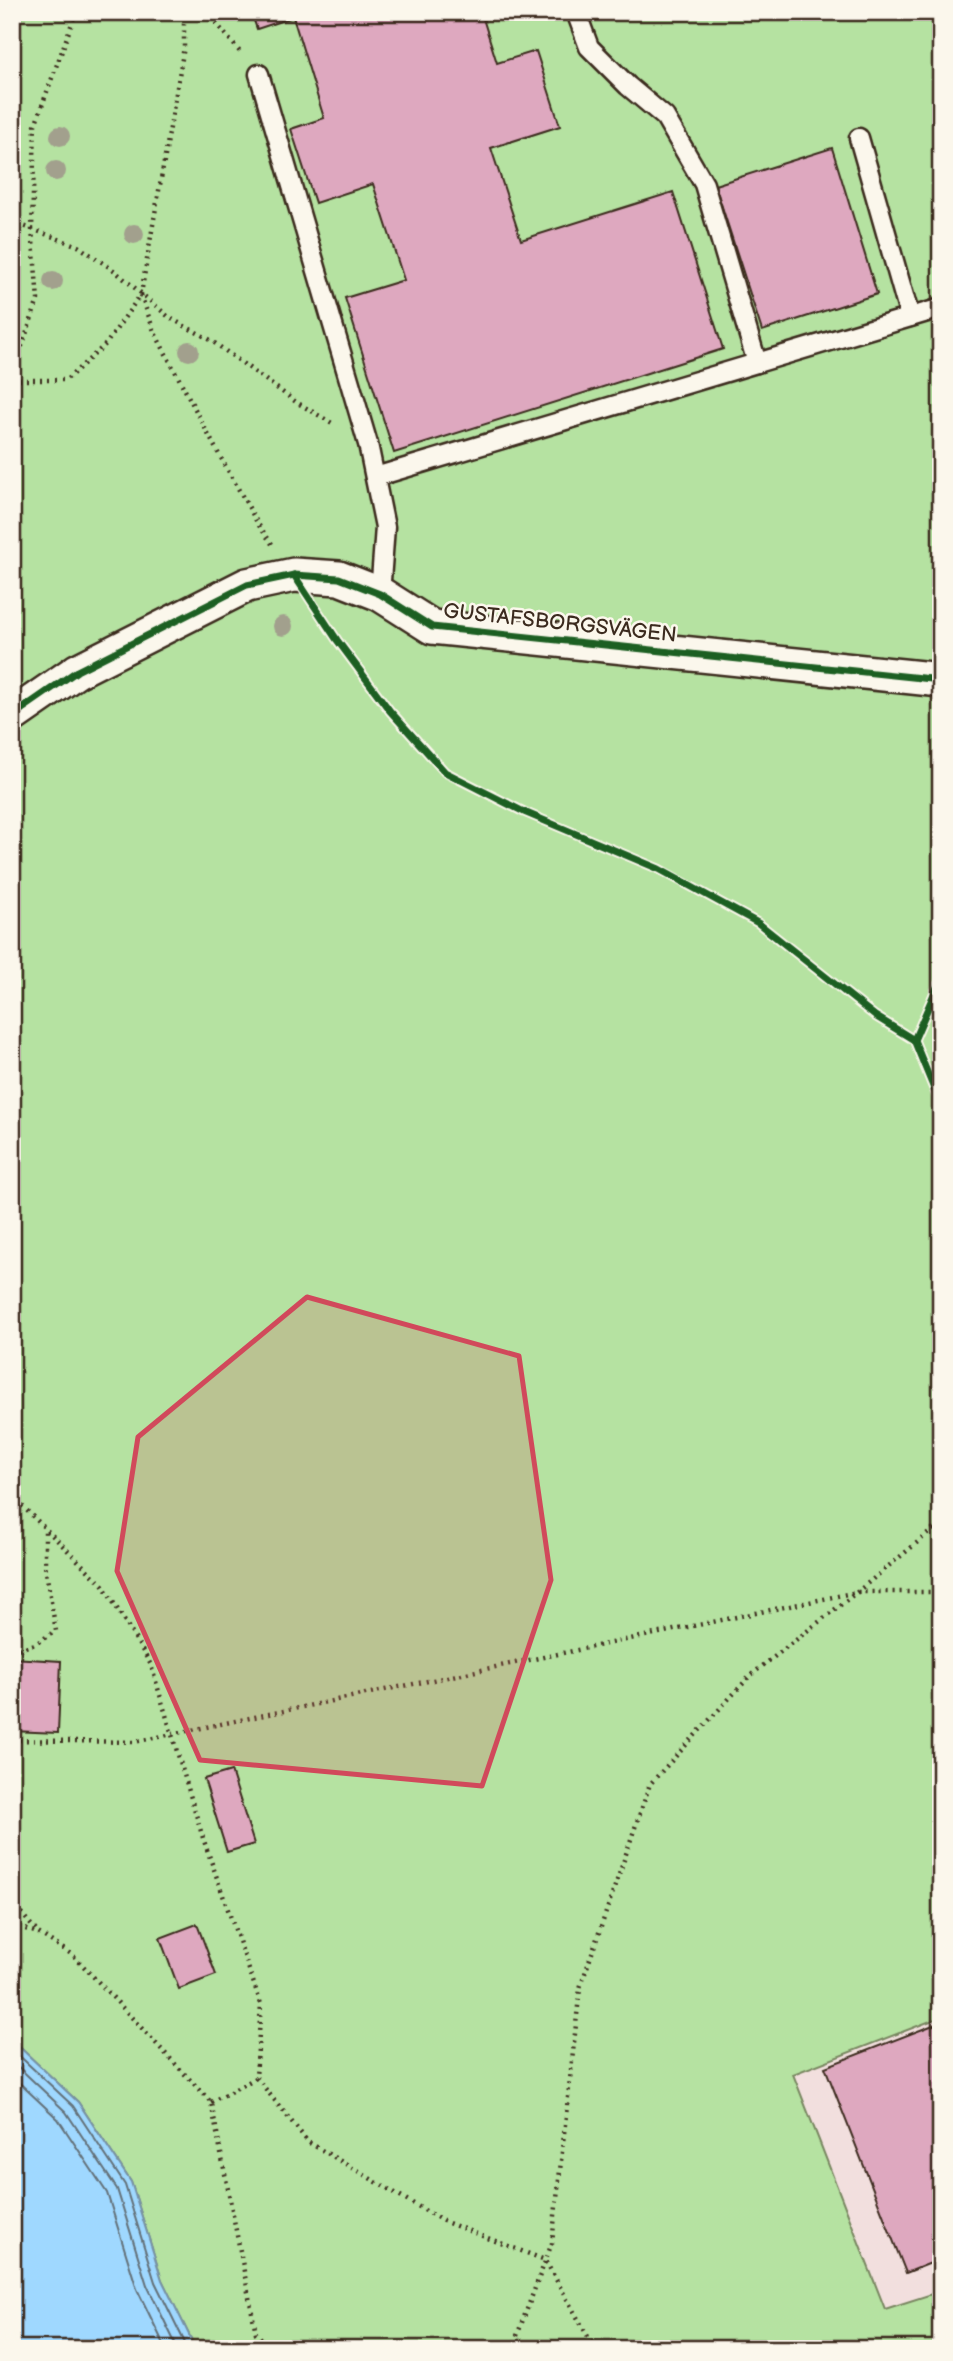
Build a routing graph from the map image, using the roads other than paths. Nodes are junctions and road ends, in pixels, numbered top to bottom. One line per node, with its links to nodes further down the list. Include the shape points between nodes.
1 (576, 12): 6 (lane, via 589,47 665,117 704,184)
2 (259, 74): 7 (lane)
3 (859, 138): 5 (lane)
4 (941, 307): 5 (lane)
5 (910, 317): 6 (lane)
6 (757, 363): 7 (lane)
7 (375, 477): 8 (lane, via 385,527)
8 (380, 594): 9 (street, GUSTAFSBORGSVÄGEN, via 432,628); 10 (street, GUSTAFSBORGSVÄGEN, via 339,578 294,575 247,585 77,671)
9 (941, 680)
10 (12, 716)

